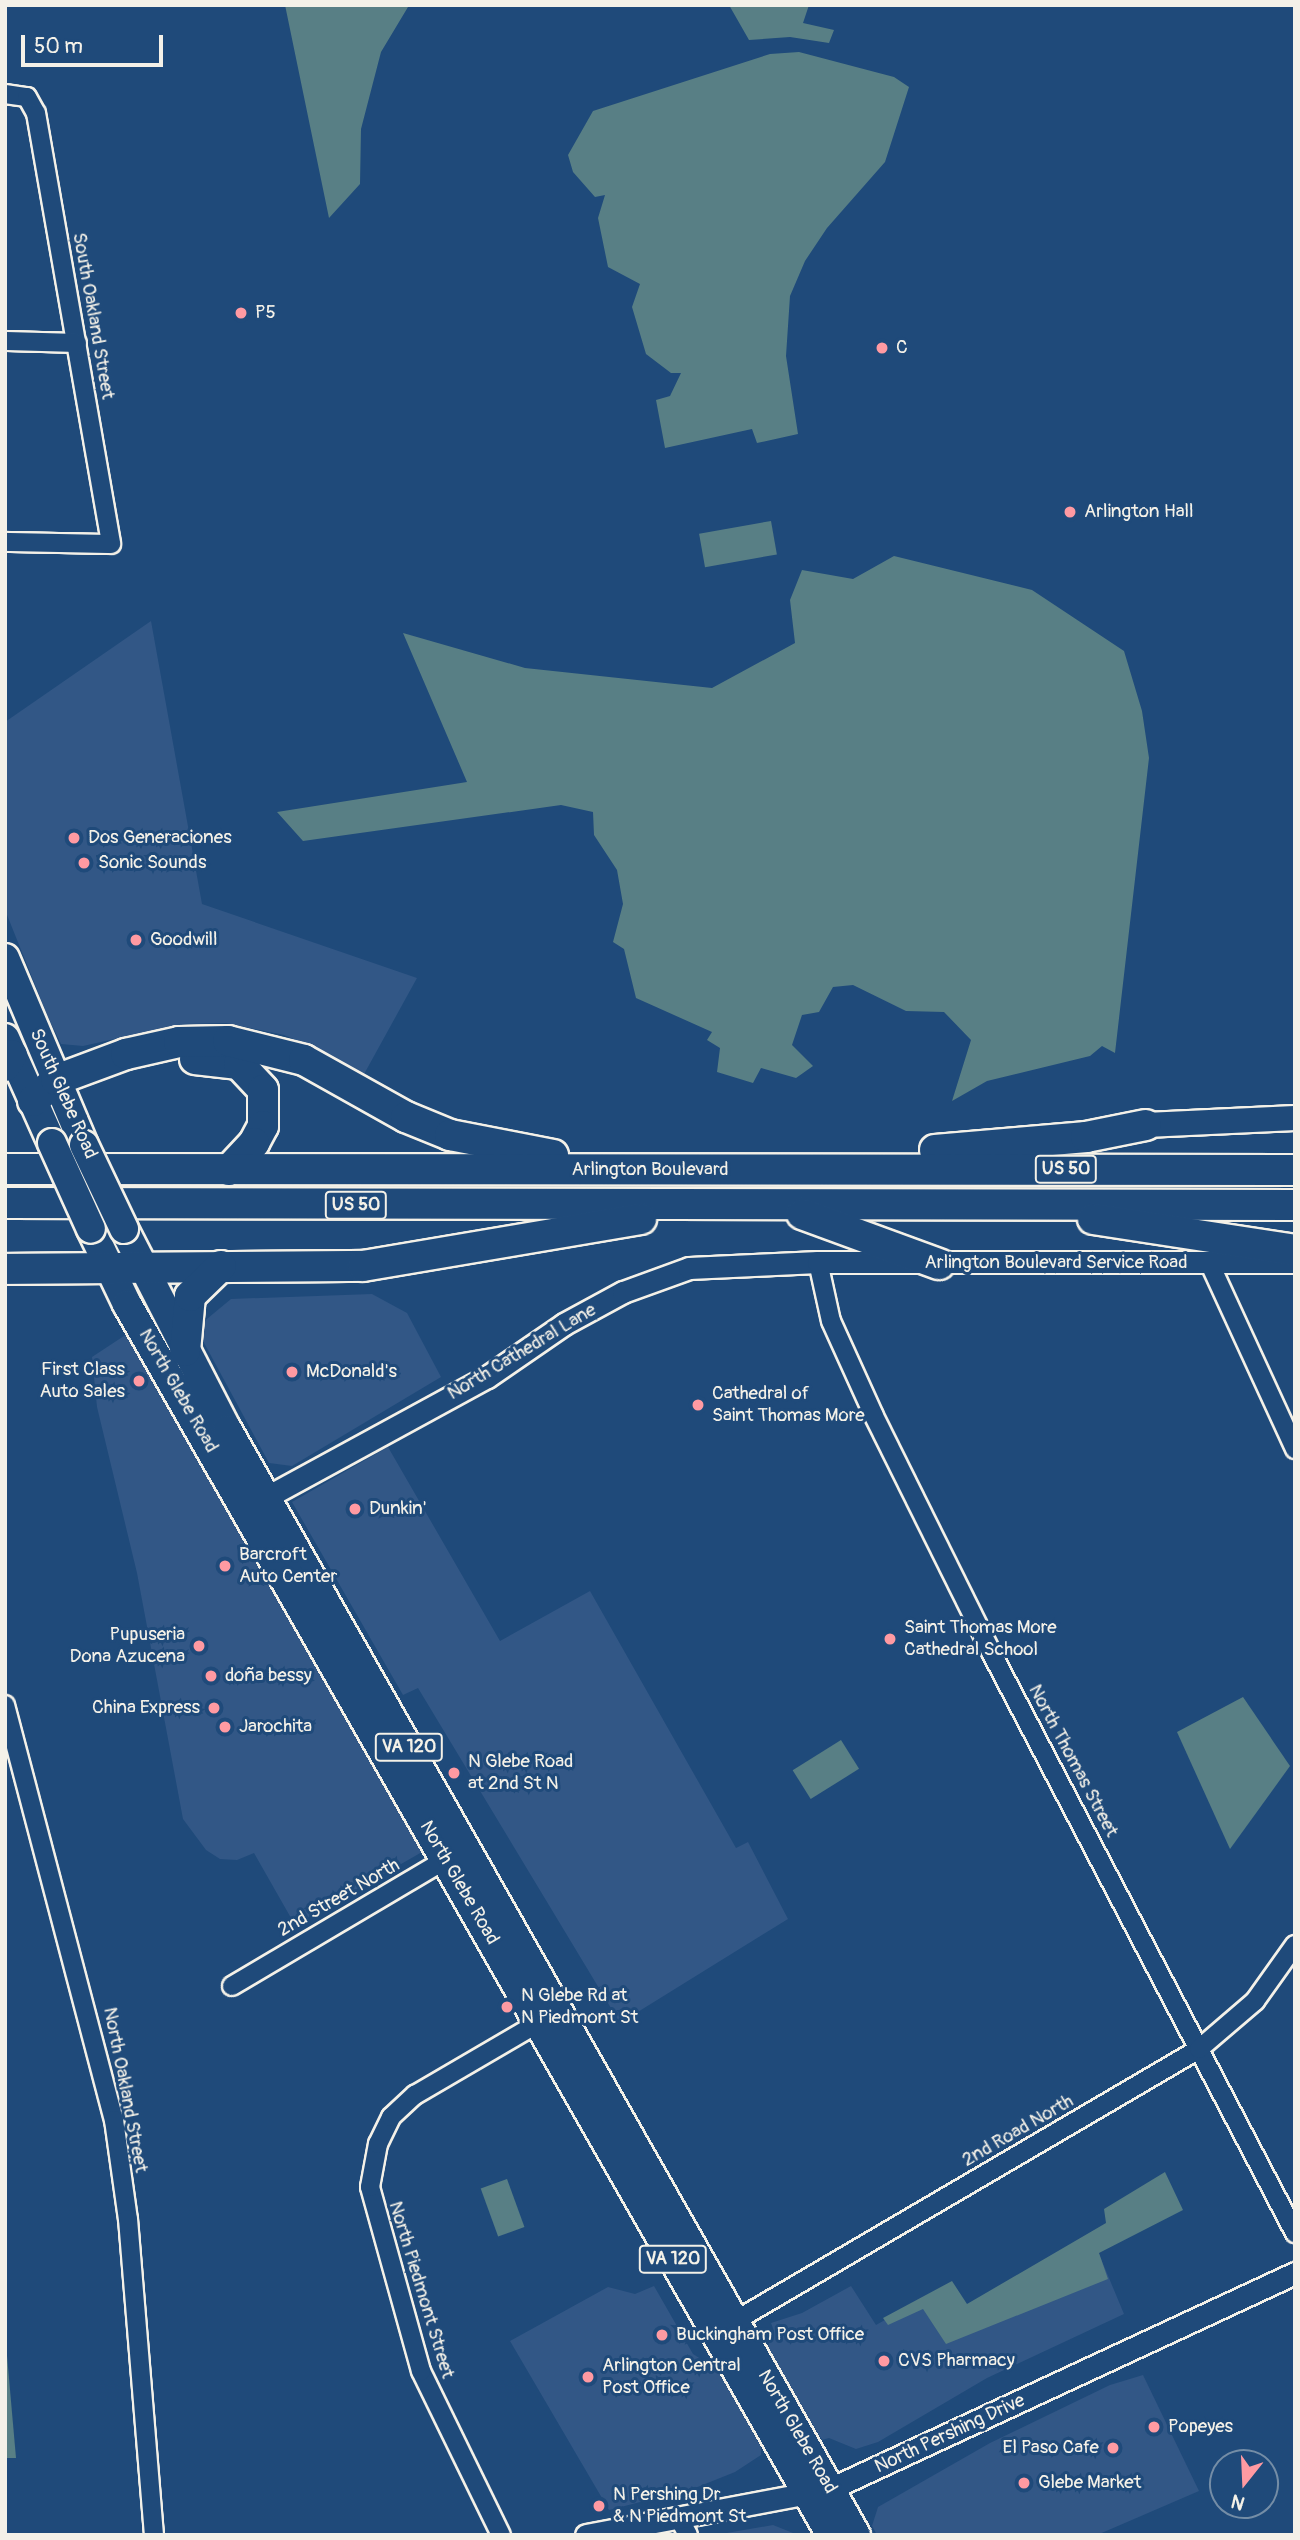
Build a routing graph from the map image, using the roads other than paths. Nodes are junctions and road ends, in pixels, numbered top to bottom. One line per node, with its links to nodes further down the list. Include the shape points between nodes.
1 (5, 94): 3 (street, South Oakland Street, via 27,97 36,113)
2 (5, 341): 3 (street)
3 (77, 343): 4 (street, South Oakland Street, via 111,544)
4 (5, 542)
5 (5, 958): 7 (main road, South Glebe Road / VA 120)
6 (8, 1053): 8 (main road, South Glebe Road / VA 120)
7 (60, 1089): 8 (highway); 13 (highway, via 155,1065 209,1058 239,1064 262,1090 265,1117 254,1143); 15 (highway, via 163,1045 243,1043 304,1060 406,1117 471,1142); 22 (main road, South Glebe Road / VA 120, bridge)
8 (33, 1101): 21 (main road, South Glebe Road / VA 120, bridge)
9 (1295, 1118): 10 (main road)
10 (1146, 1125): 11 (highway, via 1030,1144 860,1155)
11 (837, 1168): 14 (highway, Arlington Boulevard / US 50); 15 (highway, Arlington Boulevard / US 50)
12 (5, 1169): 13 (highway, Arlington Boulevard / US 50)
13 (229, 1170): 15 (highway, Arlington Boulevard / US 50)
14 (1295, 1170)
15 (689, 1171)
16 (5, 1203): 19 (highway, Arlington Boulevard / US 50)
17 (1013, 1205): 18 (highway, Arlington Boulevard / US 50); 20 (highway, Arlington Boulevard / US 50); 23 (highway)
18 (1295, 1205)
19 (706, 1206): 20 (highway, Arlington Boulevard / US 50); 29 (highway, via 383,1264)
20 (782, 1207): 27 (highway)
21 (91, 1229): 31 (main road, North Glebe Road / VA 120)
22 (124, 1229): 28 (main road, North Glebe Road / VA 120)
23 (1295, 1250)
24 (818, 1262): 27 (street, Arlington Boulevard Service Road); 34 (street, North Cathedral Lane, via 727,1263 690,1268 644,1283 564,1324 487,1377); 40 (street, North Thomas Street, via 831,1321 874,1416)
25 (1209, 1262): 26 (street, Arlington Boulevard Service Road); 27 (street, Arlington Boulevard Service Road); 33 (street)
26 (1295, 1262)
27 (939, 1264)
28 (141, 1265): 29 (highway); 31 (highway); 32 (main road, North Glebe Road / VA 120)
29 (221, 1266): 32 (highway, via 190,1296)
30 (5, 1269): 31 (highway)
31 (110, 1269): 34 (main road, North Glebe Road / VA 120)
32 (185, 1351): 34 (main road, North Glebe Road / VA 120)
33 (1295, 1449)
34 (257, 1503): 36 (main road, North Glebe Road / VA 120)
35 (5, 1705): 46 (street, North Oakland Street, via 114,2120 128,2219)
36 (457, 1854): 38 (street, 2nd Street North); 39 (main road, North Glebe Road / VA 120)
37 (1295, 1945): 40 (street, 2nd Road North, via 1255,2001)
38 (232, 1986)
39 (548, 2017): 43 (main road, North Glebe Road / VA 120); 44 (main road, North Glebe Road / VA 120); 47 (street, North Piedmont Street, via 415,2095 391,2117 378,2144 370,2187 421,2371)
40 (1199, 2049): 41 (street, North Thomas Street); 43 (street, 2nd Road North)
41 (1295, 2234)
42 (1295, 2273): 44 (street, North Pershing Drive)
43 (735, 2321): 44 (main road, North Glebe Road / VA 120)
44 (819, 2493): 45 (street, North Pershing Drive); 49 (main road, North Glebe Road / VA 120); 50 (main road, North Glebe Road / VA 120)
45 (683, 2526): 48 (street, North Pershing Drive)
46 (154, 2535)
47 (500, 2535)
48 (586, 2535)
49 (831, 2535)
50 (856, 2535)

